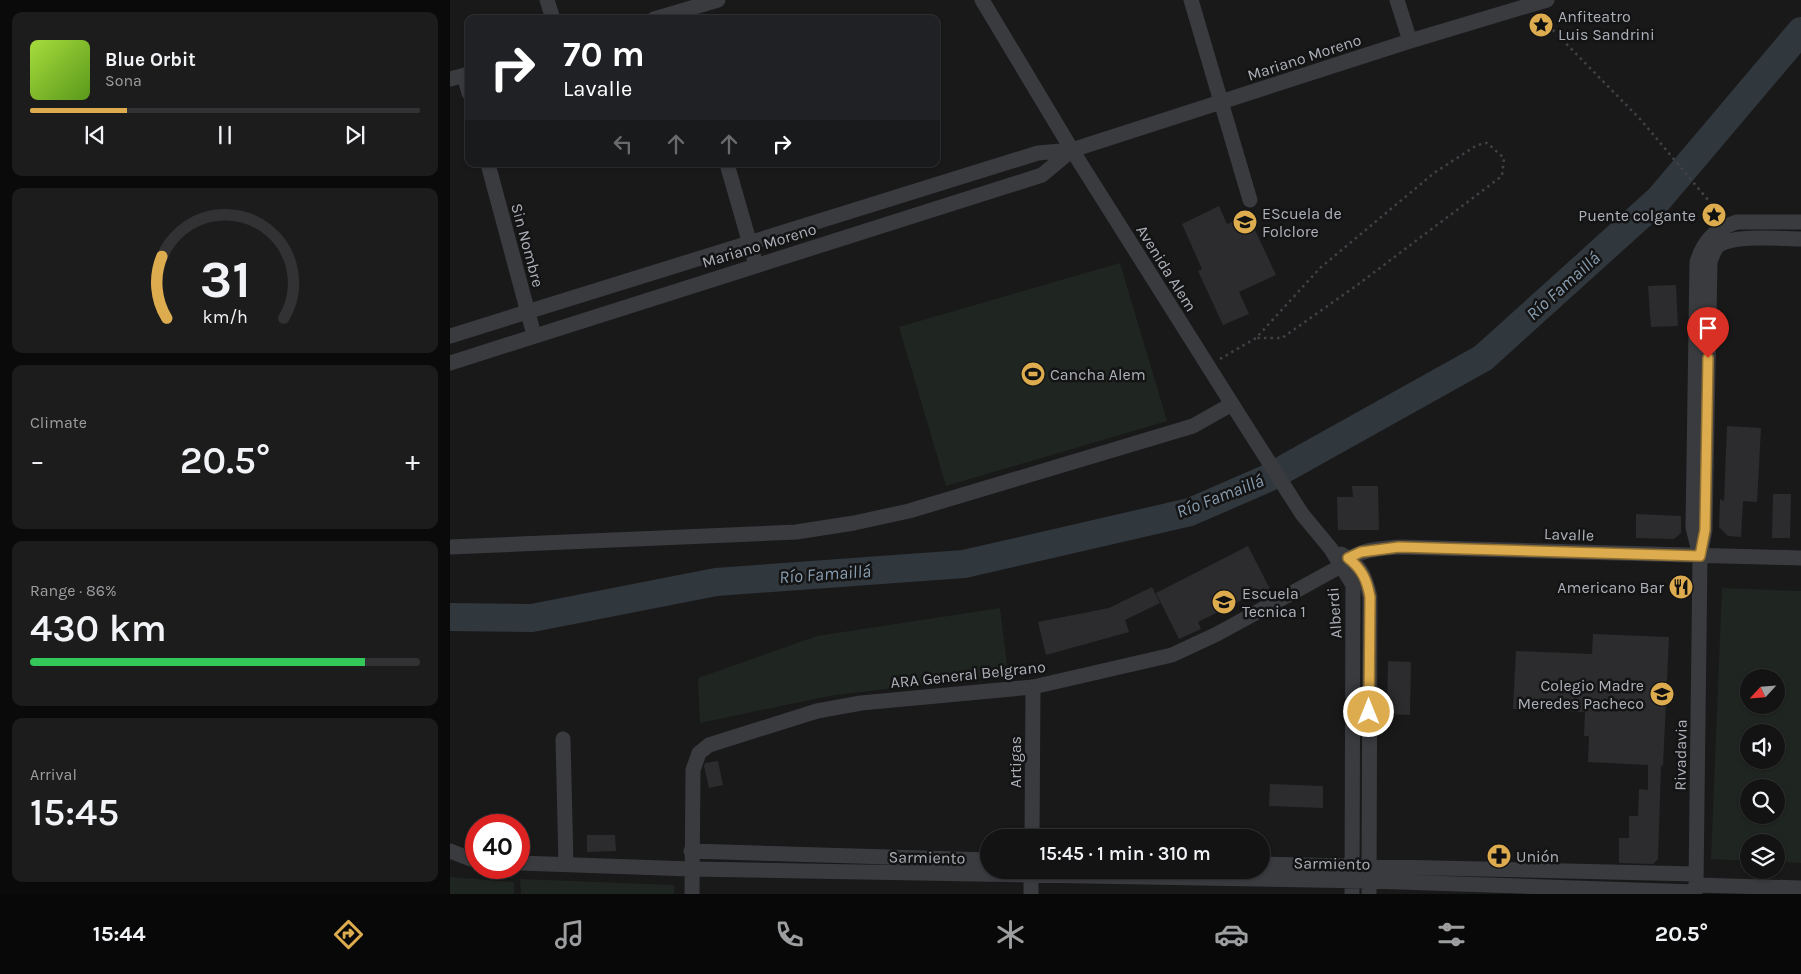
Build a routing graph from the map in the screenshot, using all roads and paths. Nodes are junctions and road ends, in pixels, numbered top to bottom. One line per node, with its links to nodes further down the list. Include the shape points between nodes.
1 (547, 0): 9 (street)
2 (718, 0): 8 (street)
3 (982, 0): 12 (street, Avenida Alem)
4 (1191, 0): 11 (street)
5 (1397, 0): 10 (street)
6 (1547, 0): 7 (street, Mariano Moreno)
7 (1532, 5): 10 (street, Mariano Moreno); 17 (path, via 1544,24 1641,120)
8 (684, 14)
9 (552, 15)
10 (1410, 42): 11 (street, Mariano Moreno)
11 (1221, 101): 12 (street, Mariano Moreno); 15 (street)
12 (1072, 150): 19 (street, Mariano Moreno, via 1038,154); 21 (street, Mariano Moreno, via 1042,175); 27 (street, Avenida Alem)
13 (489, 167): 22 (street, Sin Nombre)
14 (728, 167): 19 (street)
15 (1250, 200)
16 (1801, 222): 17 (street, via 1737,222)
17 (1728, 225): 20 (street, via 1715,231)
18 (1801, 239): 20 (street)
19 (750, 242): 21 (street); 22 (street, Mariano Moreno)
20 (1713, 242): 31 (street, Rivadavia, via 1705,530)
21 (756, 264): 23 (street, Mariano Moreno)
22 (527, 311): 23 (street, Sin Nombre); 24 (street, Mariano Moreno)
23 (534, 335): 26 (street, Mariano Moreno)
24 (450, 336)
25 (1256, 338): 25 (path, via 1320,268 1434,173 1476,145 1487,143 1504,158 1502,176 1356,286 1282,338); 27 (path)
26 (450, 363)
27 (1208, 366): 28 (street, Avenida Alem)
28 (1236, 410): 29 (street, via 1193,426 909,511 854,523 796,532); 30 (street, Avenida Alem, via 1302,514)
29 (450, 546)
30 (1331, 549): 33 (street, Alberdi)
31 (1700, 556): 32 (street, Lavalle); 33 (street, Lavalle, via 1399,547 1361,552); 51 (street, Rivadavia)
32 (1801, 558)
33 (1345, 562): 34 (street, ARA General Belgrano, via 1172,656); 44 (street, Alberdi, via 1354,602); 45 (street, Alberdi, via 1359,566 1370,597)
34 (1033, 687): 36 (street, Artigas); 38 (street, ARA General Belgrano, via 861,703 796,717 709,746 699,753 692,770)
35 (563, 739): 42 (street)
36 (1032, 829)
37 (450, 851): 39 (street)
38 (691, 851): 40 (street, Sarmiento); 46 (street, ARA General Belgrano)
39 (465, 857)
40 (980, 860)
41 (530, 863): 42 (street, Sarmiento)
42 (566, 864): 46 (street, Sarmiento)
43 (1270, 864): 44 (street, Sarmiento)
44 (1352, 865): 45 (street, Sarmiento); 50 (street, Alberdi)
45 (1369, 865): 51 (street, Sarmiento); 52 (street, Alberdi)
46 (691, 869): 47 (street, Sarmiento); 54 (street, ARA General Belgrano)
47 (980, 872)
48 (1031, 879): 55 (street)
49 (1169, 879): 50 (street, Sarmiento)
50 (1352, 887): 52 (street, Sarmiento)
51 (1699, 887): 52 (street, Sarmiento); 53 (street, Sarmiento)
52 (1369, 888)
53 (1801, 888)
54 (692, 894)
55 (1031, 894)

